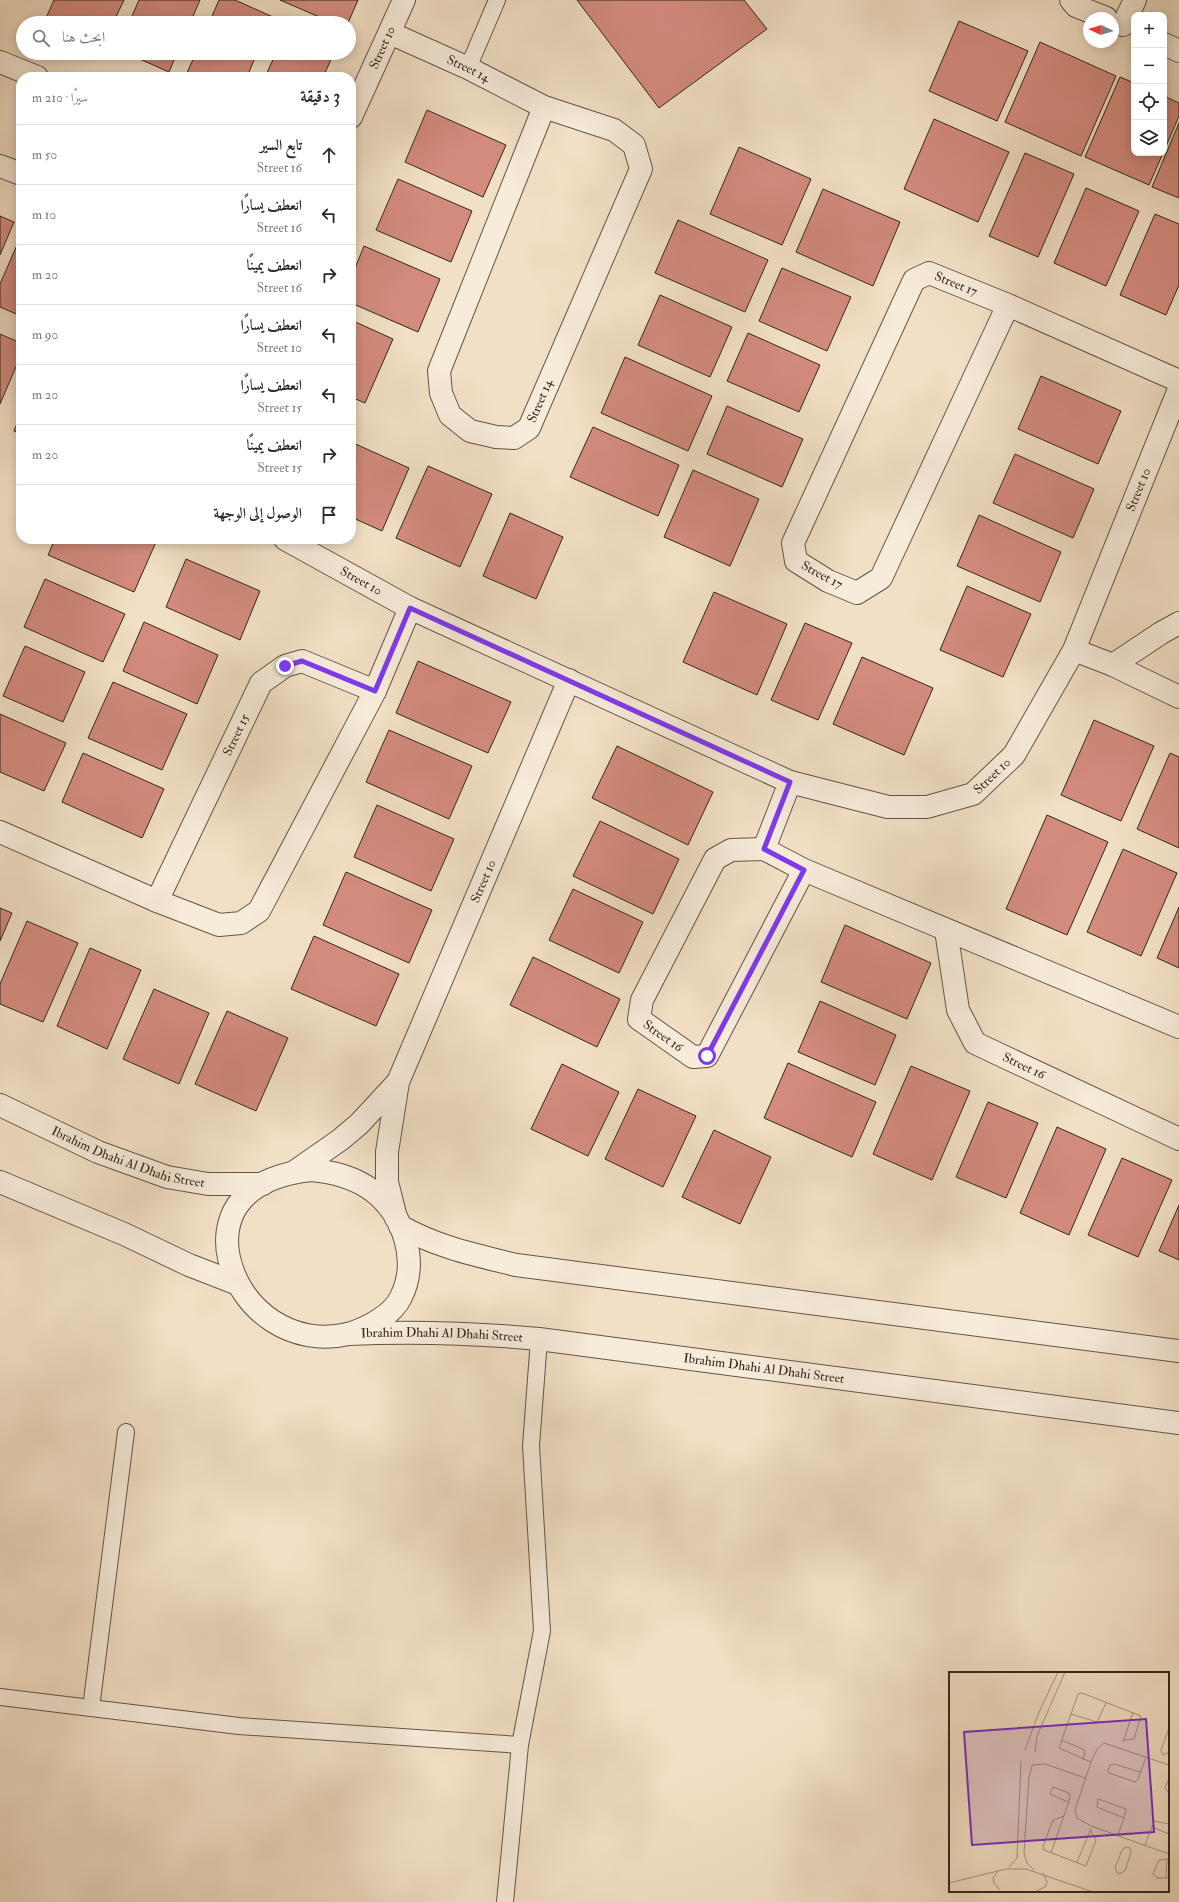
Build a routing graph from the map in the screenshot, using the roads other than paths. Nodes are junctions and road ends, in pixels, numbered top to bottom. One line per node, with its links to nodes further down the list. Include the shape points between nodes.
1 (404, 0): 7 (street, Street 10)
2 (497, 0): 11 (lane)
3 (1071, 0): 5 (street, via 1076,6)
4 (1135, 0): 6 (street)
5 (1091, 12)
6 (1119, 23)
7 (390, 34): 11 (street, Street 14); 13 (street, Street 10)
8 (1167, 45): 9 (street)
9 (1179, 51)
10 (0, 62): 12 (street)
11 (468, 68): 14 (street, Street 14)
12 (24, 72)
13 (356, 105)
14 (544, 107): 14 (street, Street 14, via 614,130 634,145 641,169 529,428 514,438 496,437 470,431 450,415 441,393 440,371)
15 (0, 166): 16 (street)
16 (16, 172)
17 (1008, 305): 17 (street, Street 17, via 929,274 914,280 792,543 796,562 828,581 857,593 881,578); 18 (street, Street 17)
18 (1179, 381)
19 (1179, 388): 23 (street, Street 10)
20 (294, 544): 21 (street, Street 10)
21 (410, 608): 25 (street, Street 10); 26 (street)
22 (1179, 624): 24 (street)
23 (1074, 650): 24 (street); 28 (street, Street 10, via 1014,754 973,794 927,807 888,807)
24 (1114, 665): 27 (street)
25 (569, 680): 28 (street, Street 10); 35 (street, Street 10)
26 (375, 691): 32 (street, via 259,911 241,923 219,925); 32 (street, Street 15, via 302,661 285,666 261,683)
27 (1179, 697)
28 (790, 782): 30 (street)
29 (0, 832): 32 (street)
30 (764, 849): 31 (street, Street 16); 31 (street, Street 16, via 731,850 714,859 642,1000 639,1019 693,1056 707,1056)
31 (804, 870): 33 (street, Street 16)
32 (157, 900)
33 (946, 930): 34 (street, Street 16); 37 (street, Street 16, via 958,1010 975,1043)
34 (1179, 1027)
35 (398, 1082): 38 (street, Street 10, via 359,1124); 41 (street, Street 10, via 387,1152 387,1182)
36 (0, 1105): 40 (street, Ibrahim Dhahi Al Dhahi Street, via 98,1152 166,1177 208,1184)
37 (1179, 1139)
38 (294, 1172): 40 (street, via 278,1176); 41 (street, via 328,1171 349,1178 373,1192 386,1204)
39 (0, 1182): 42 (street)
40 (263, 1184): 42 (street, Ibrahim Dhahi Al Dhahi Street, via 237,1206 231,1220 227,1236 228,1253)
41 (398, 1222): 43 (street, via 408,1249 409,1266 401,1298 378,1320); 45 (street, via 419,1237 457,1251 516,1265)
42 (238, 1284): 43 (street, Ibrahim Dhahi Al Dhahi Street, via 257,1310 284,1328 316,1336)
43 (348, 1334): 44 (street, Ibrahim Dhahi Al Dhahi Street, via 390,1332)
44 (539, 1339): 46 (street, Ibrahim Dhahi Al Dhahi Street); 50 (lane, via 530,1446 542,1631)
45 (1179, 1351)
46 (1179, 1422)
47 (126, 1432): 49 (lane)
48 (0, 1697): 49 (lane)
49 (91, 1708): 50 (lane, via 239,1726)
50 (520, 1745): 51 (lane)
51 (505, 1902)

